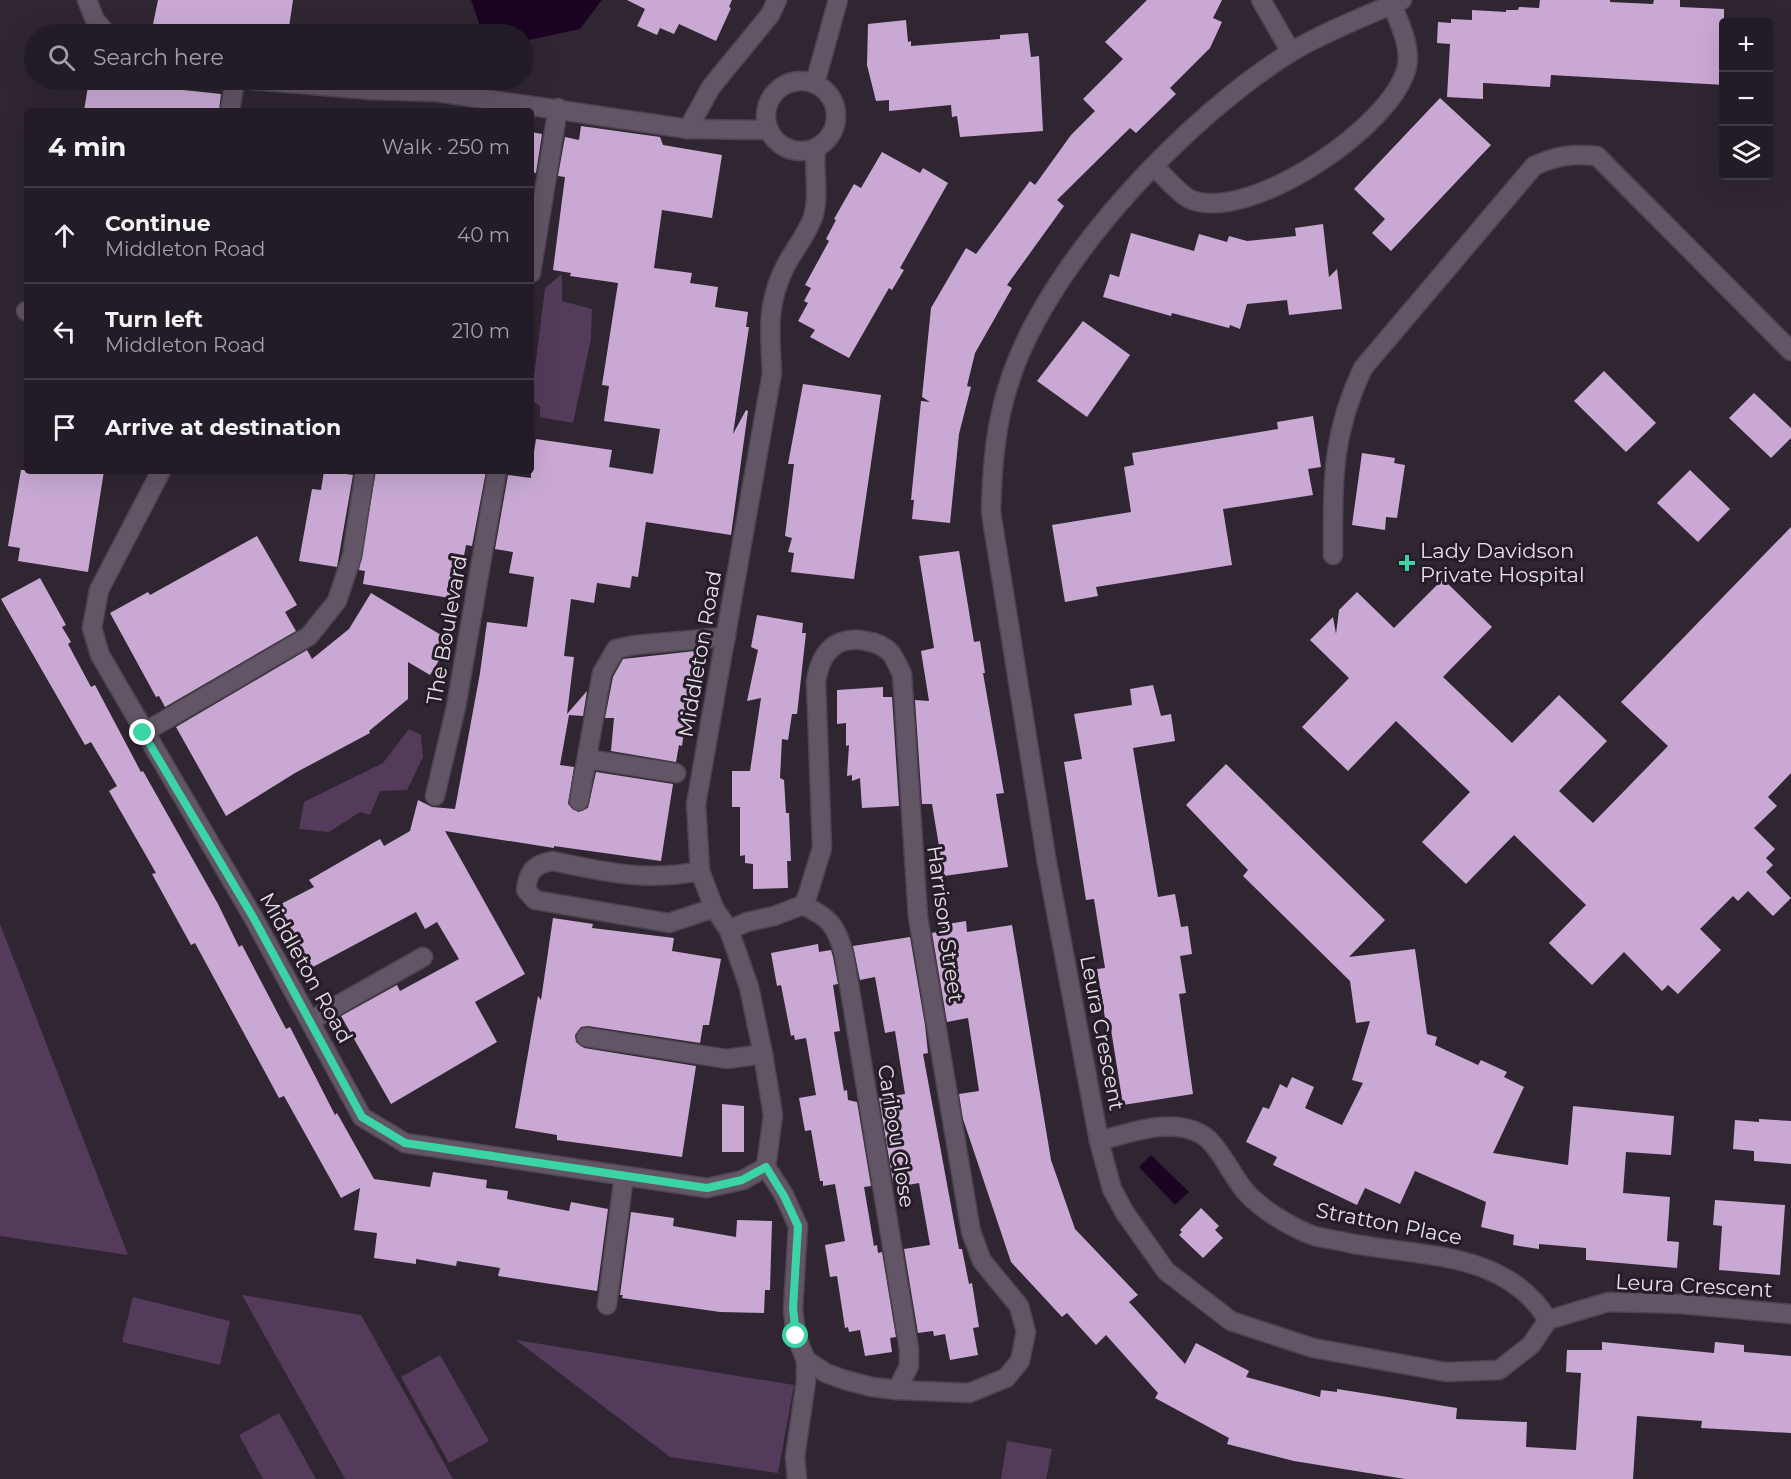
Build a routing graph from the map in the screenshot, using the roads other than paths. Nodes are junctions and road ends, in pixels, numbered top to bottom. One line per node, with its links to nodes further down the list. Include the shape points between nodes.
1 (87, 0): 6 (street)
2 (777, 0): 13 (street, via 770,15 711,87)
3 (838, 0): 8 (street)
4 (1261, 0): 7 (street)
5 (1397, 2): 7 (street, Leura Crescent); 16 (street, Leura Crescent, via 1407,65 1398,85 1338,149 1299,176 1258,194 1222,203 1191,200)
6 (98, 24)
7 (1291, 52): 16 (street, Leura Crescent, via 1188,129)
8 (814, 83): 14 (street, via 801,80 776,91 765,117); 15 (street, via 826,90 837,115 835,129)
9 (233, 90): 11 (street)
10 (370, 90): 12 (street, via 437,92)
11 (230, 108)
12 (558, 108): 13 (street); 17 (street)
13 (688, 129): 14 (street)
14 (768, 130): 15 (street, via 788,149)
15 (816, 149): 23 (street, Middleton Road, via 813,217 784,268 769,310 772,373)
16 (1155, 167): 37 (street, Leura Crescent, via 1082,249 1049,298 1012,372 993,454 993,524 1047,863)
17 (534, 255)
18 (1791, 351): 22 (street, via 1597,156 1575,154 1534,166 1363,368 1347,401 1336,445)
19 (159, 474): 24 (street, Middleton Road, via 99,590 92,627 100,655)
20 (365, 474): 24 (street, via 352,556 338,601 309,636)
21 (496, 474): 27 (street, The Boulevard, via 456,707)
22 (1333, 555)
23 (726, 637): 25 (street, via 615,649 602,673); 29 (street, Middleton Road, via 696,804)
24 (143, 733): 34 (street, Middleton Road)
25 (588, 759): 26 (street); 28 (street)
26 (676, 773)
27 (435, 796)
28 (579, 801)
29 (700, 871): 31 (street, Middleton Road); 31 (street, via 667,878 642,877 552,861 538,864 528,874 526,890 535,900 669,923)
30 (802, 904): 32 (street); 44 (street, Caribou Close, via 824,915 837,931 844,954 909,1349 909,1366); 44 (street, Harrison Street, via 822,849 818,665 839,641 875,642 890,653 902,674 918,917 971,1232 982,1261 1019,1306 1026,1332 1020,1361 1006,1378 969,1393)
31 (714, 908): 32 (street, Middleton Road)
32 (729, 930): 36 (street, Middleton Road, via 749,987)
33 (423, 957): 34 (street)
34 (310, 1021): 39 (street, Middleton Road, via 362,1117 405,1143)
35 (586, 1037): 36 (street, via 727,1059)
36 (763, 1054): 38 (street, Middleton Road, via 773,1115)
37 (1099, 1141): 42 (street, Stratton Place, via 1174,1126 1201,1134 1246,1191 1289,1223 1310,1234 1462,1260 1500,1273 1538,1302); 42 (street, Leura Crescent, via 1112,1188 1166,1270 1231,1321 1313,1348 1446,1371 1499,1370 1531,1345)
38 (766, 1167): 39 (street, Middleton Road, via 742,1180 707,1188); 43 (street, via 798,1226 793,1308 796,1336)
39 (624, 1176): 40 (street)
40 (607, 1305)
41 (1791, 1314): 42 (street, Leura Crescent, via 1608,1302)
42 (1548, 1320)
43 (806, 1360): 44 (street, Harrison Street, via 845,1380); 45 (street, via 795,1457)
44 (897, 1390)
45 (797, 1479)

